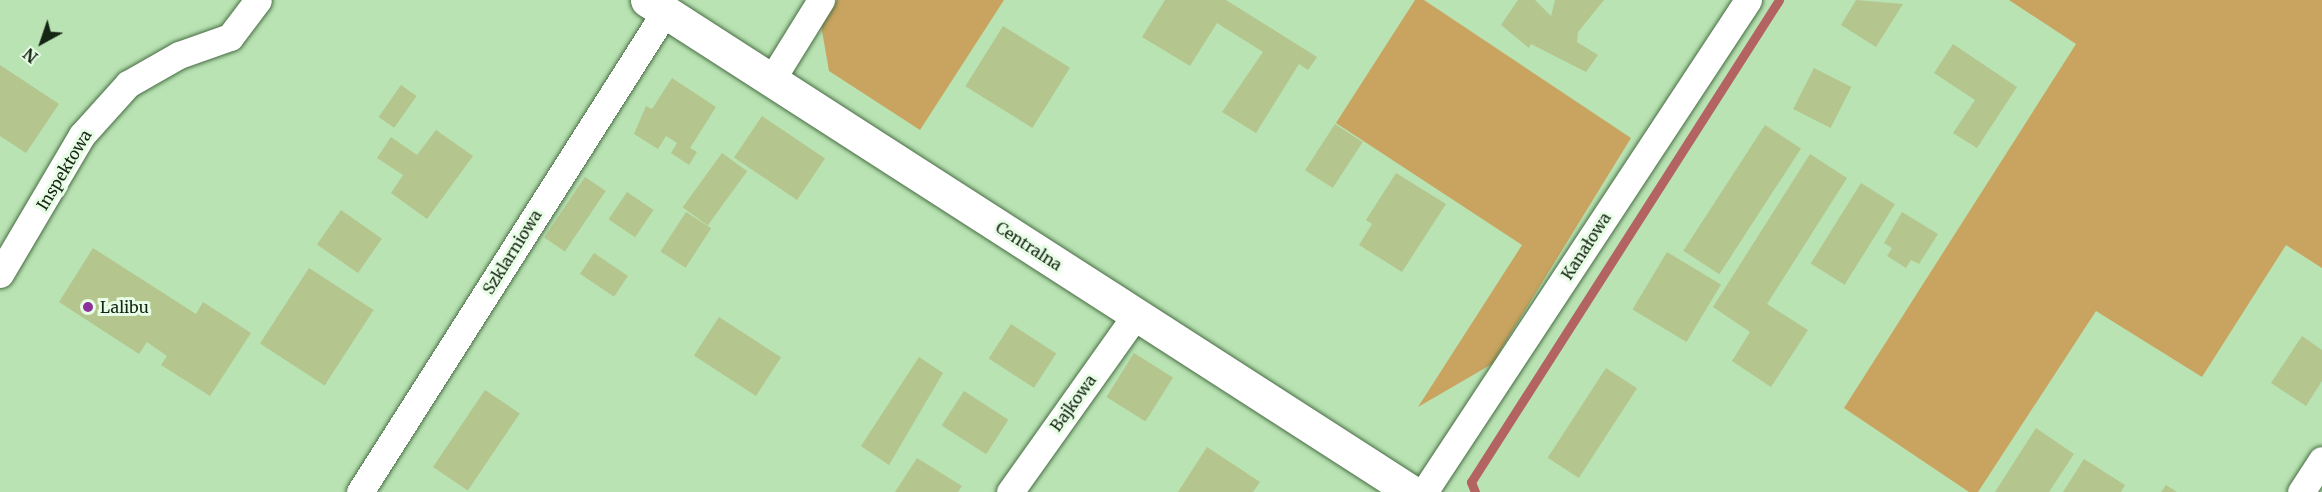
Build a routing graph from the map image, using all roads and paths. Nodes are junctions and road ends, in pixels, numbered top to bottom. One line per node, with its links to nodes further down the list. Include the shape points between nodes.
1 (258, 0): 6 (street, Inspektowa, via 230,37 179,55 128,84 82,135)
2 (821, 0): 5 (street)
3 (1748, 0): 12 (street, Kanałowa)
4 (656, 6): 5 (street, Centralna); 9 (street, Szklarniowa)
5 (772, 79): 7 (street, Centralna)
6 (0, 274)
7 (1136, 315): 10 (street, Bajkowa); 11 (street, Centralna)
8 (2322, 460): 13 (street)
9 (360, 492)
10 (1010, 492)
11 (1412, 492)
12 (1424, 492)
13 (2301, 492)

